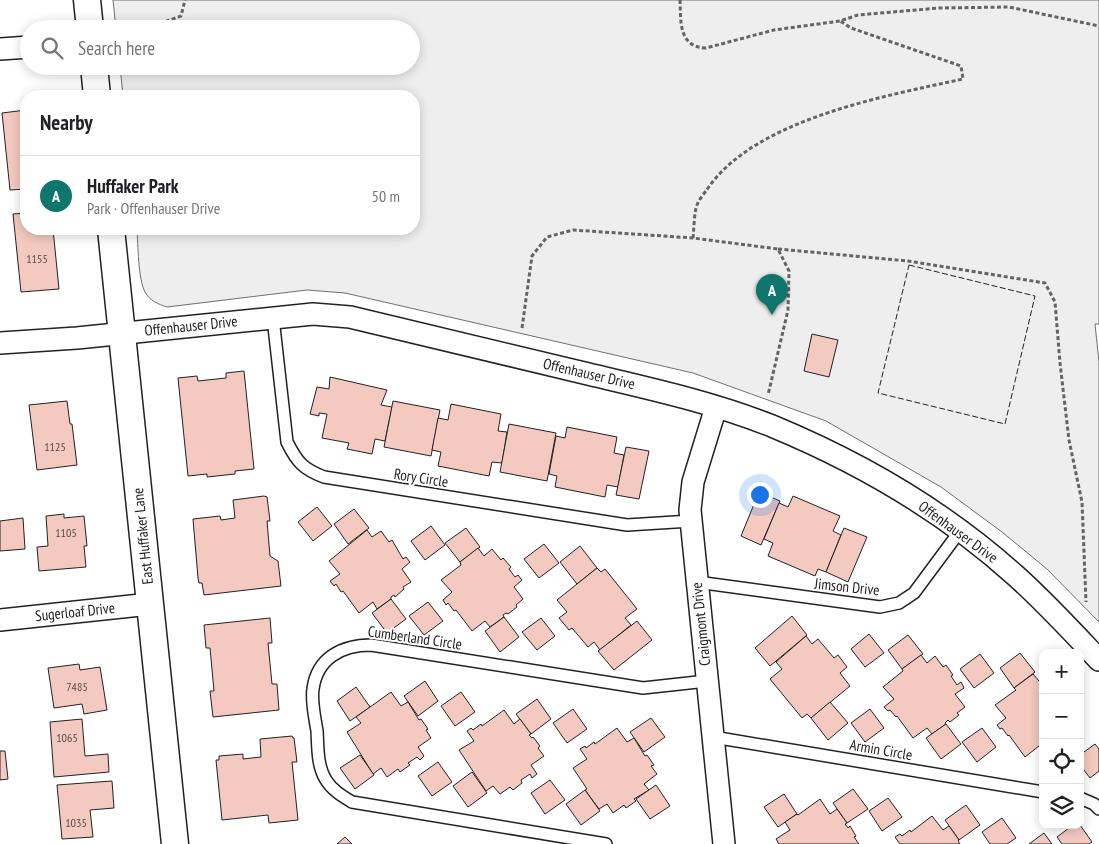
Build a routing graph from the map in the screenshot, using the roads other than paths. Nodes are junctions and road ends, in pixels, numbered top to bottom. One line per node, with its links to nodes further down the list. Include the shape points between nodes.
1 (87, 0): 2 (street)
2 (89, 20)
3 (20, 48): 4 (street)
4 (0, 49)
5 (95, 75): 6 (street)
6 (96, 90)
7 (112, 235): 9 (street, East Huffaker Lane)
8 (273, 318): 9 (street, Offenhauser Drive); 11 (street, Offenhauser Drive, via 313,314 350,317); 12 (lane, Rory Circle, via 287,442 295,458 308,471 324,477 627,526)
9 (122, 333): 10 (street, Offenhauser Drive); 15 (street, East Huffaker Lane)
10 (0, 343)
11 (716, 407): 12 (street, Craigmont Drive, via 693,482); 13 (street, Offenhauser Drive, via 833,453 898,489)
12 (691, 521): 14 (street, Craigmont Drive)
13 (960, 531): 14 (lane, Jimson Drive, via 914,594 899,603 880,607); 17 (street, Offenhauser Drive, via 1014,574 1062,619)
14 (697, 582): 18 (street, Craigmont Drive)
15 (150, 604): 16 (street, Sugerloaf Drive); 23 (street, East Huffaker Lane)
16 (0, 620)
17 (1099, 660)
18 (708, 681): 19 (street, Craigmont Drive); 24 (lane, Cumberland Circle, via 643,688 371,645 355,645 340,650 326,660 313,690 320,762 325,779 336,792 352,802)
19 (713, 737): 20 (lane, Armin Circle); 25 (street, Craigmont Drive)
20 (1039, 791)
21 (1084, 800): 22 (lane)
22 (1099, 809)
23 (175, 844)
24 (606, 844)
25 (724, 844)

